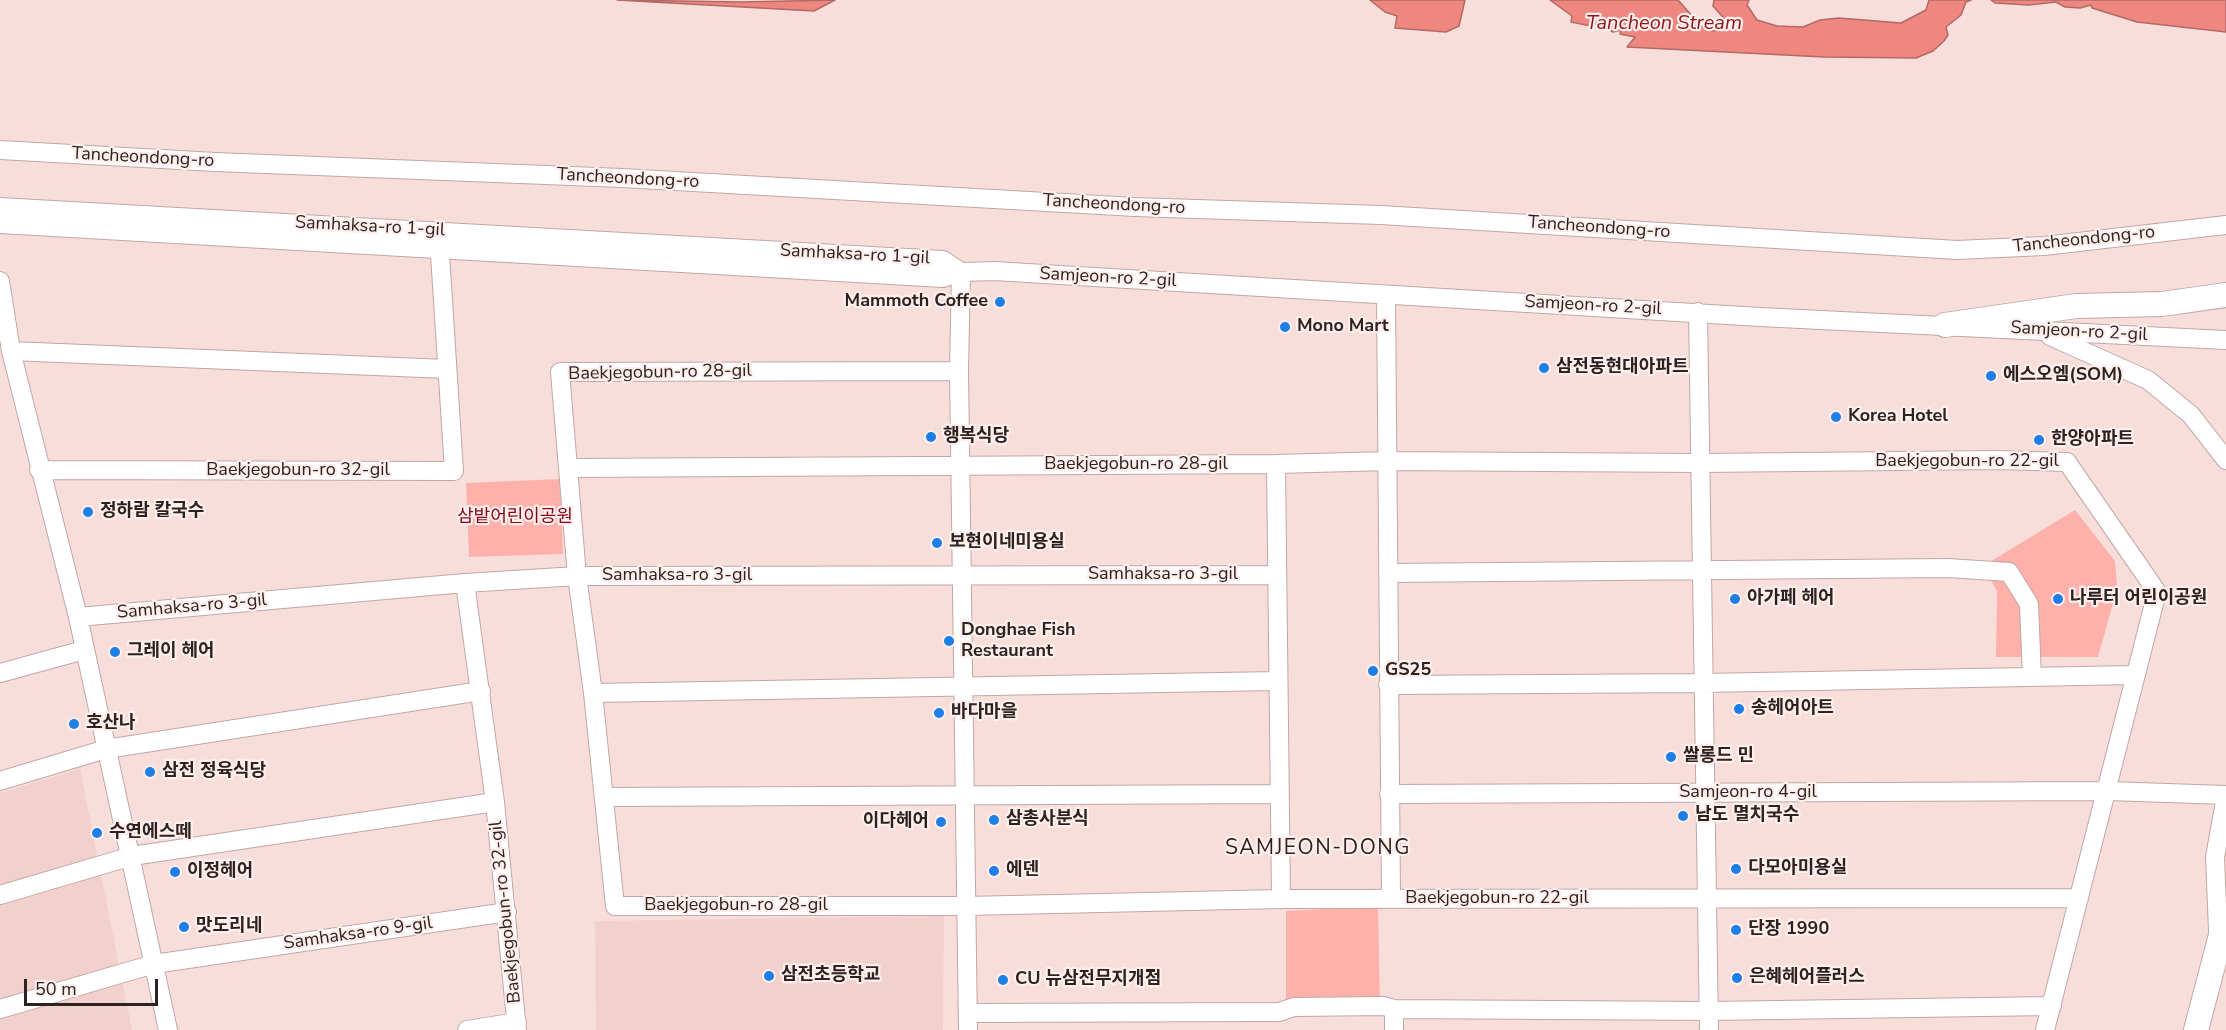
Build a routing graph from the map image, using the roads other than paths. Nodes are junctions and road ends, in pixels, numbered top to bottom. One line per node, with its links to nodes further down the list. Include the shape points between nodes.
1 (0, 150): 4 (street, Tancheondong-ro, via 622,178 1135,207 1381,215 1957,250 2044,246)
2 (0, 207): 5 (street, Samhaksa-ro 1-gil)
3 (0, 224): 6 (street, Samhaksa-ro 1-gil)
4 (2226, 225)
5 (439, 231): 6 (street, Baekjegobun-ro 32-gil); 7 (street, Samhaksa-ro 1-gil, via 943,260)
6 (438, 251): 7 (street, Samhaksa-ro 1-gil, via 943,278); 16 (street, Baekjegobun-ro 32-gil)
7 (961, 272): 9 (street, Samjeon-ro 2-gil); 17 (street)
8 (0, 281): 15 (street)
9 (1386, 295): 11 (street, Samjeon-ro 2-gil); 19 (street, Baekjegobun-ro 22-gil)
10 (2226, 295): 12 (main road, via 2162,304 2076,306)
11 (1698, 312): 12 (street, Samjeon-ro 2-gil); 20 (street)
12 (1945, 325): 13 (street, Samjeon-ro 2-gil)
13 (2037, 330): 14 (street, Samjeon-ro 2-gil); 18 (street, via 2148,380 2191,415)
14 (2226, 340)
15 (11, 351): 16 (street); 24 (street)
16 (447, 369): 24 (street, Baekjegobun-ro 32-gil, via 454,471)
17 (959, 371): 22 (street); 23 (street, Baekjegobun-ro 28-gil, via 560,372)
18 (2226, 460)
19 (1389, 461): 20 (street, Baekjegobun-ro 22-gil); 21 (street, Baekjegobun-ro 28-gil); 26 (street, Baekjegobun-ro 22-gil)
20 (1700, 463): 25 (street); 34 (street, Baekjegobun-ro 22-gil, via 2067,462 2157,592)
21 (1276, 464): 22 (street, Baekjegobun-ro 28-gil); 27 (street)
22 (961, 466): 23 (street, Baekjegobun-ro 28-gil); 29 (street)
23 (568, 468): 28 (street, Baekjegobun-ro 28-gil)
24 (39, 470): 31 (street)
25 (1701, 571): 26 (street); 35 (street, via 1948,568 2009,572 2029,604); 37 (street)
26 (1388, 573): 38 (street, Baekjegobun-ro 22-gil)
27 (1277, 575): 29 (street, Samhaksa-ro 3-gil); 36 (street)
28 (577, 576): 29 (street, Samhaksa-ro 3-gil); 30 (street, Samhaksa-ro 3-gil); 41 (street, Baekjegobun-ro 28-gil)
29 (963, 576): 39 (street)
30 (465, 583): 31 (street, Samhaksa-ro 3-gil); 40 (street, Baekjegobun-ro 32-gil)
31 (78, 617): 32 (street)
32 (84, 650): 33 (street); 42 (street)
33 (0, 673)
34 (2134, 675): 35 (street); 44 (street)
35 (2032, 677): 37 (street)
36 (1277, 681): 39 (street); 45 (street)
37 (1704, 683): 38 (street); 47 (street)
38 (1388, 685): 46 (street, Baekjegobun-ro 22-gil)
39 (963, 686): 41 (street); 48 (street)
40 (481, 690): 42 (street); 51 (street, Baekjegobun-ro 32-gil)
41 (593, 693): 50 (street, Baekjegobun-ro 28-gil)
42 (106, 749): 43 (street); 52 (street)
43 (0, 781)
44 (2108, 791): 47 (street, Samjeon-ro 4-gil); 49 (street, Samjeon-ro 4-gil); 54 (street)
45 (1279, 794): 48 (street); 55 (street)
46 (1389, 794): 47 (street, Samjeon-ro 4-gil); 56 (street, Baekjegobun-ro 22-gil)
47 (1706, 794): 57 (street)
48 (964, 796): 50 (street); 58 (street)
49 (2226, 796): 61 (street, via 2215,856)
50 (604, 797): 58 (street, Baekjegobun-ro 28-gil, via 615,906)
51 (495, 802): 52 (street, Baekjegobun-ro 32-gil); 59 (street, Baekjegobun-ro 32-gil)
52 (132, 856): 53 (street, Baekjegobun-ro 32-gil); 62 (street)
53 (0, 895)
54 (2079, 898): 57 (street, Baekjegobun-ro 22-gil); 63 (street)
55 (1281, 899): 56 (street, Baekjegobun-ro 28-gil); 58 (street, Baekjegobun-ro 28-gil)
56 (1391, 899): 57 (street, Baekjegobun-ro 22-gil)
57 (1708, 899): 66 (street)
58 (966, 906): 67 (street)
59 (507, 912): 62 (street, Samhaksa-ro 9-gil); 69 (street, Baekjegobun-ro 32-gil)
60 (2226, 916): 61 (main road)
61 (2222, 940): 75 (main road)
62 (154, 964): 64 (street, Samhaksa-ro 9-gil); 70 (street)
63 (2052, 1006): 66 (street); 74 (street)
64 (0, 1009)
65 (1394, 1009): 66 (street); 68 (street, via 1384,1005 1294,1007); 72 (street)
66 (1709, 1011): 73 (street)
67 (968, 1021): 68 (street)
68 (1280, 1021)
69 (517, 1026): 71 (street, Baekjegobun-ro 32-gil)
70 (168, 1030)
71 (467, 1030)
72 (1394, 1030)
73 (1709, 1030)
74 (2045, 1030)
75 (2196, 1030)

